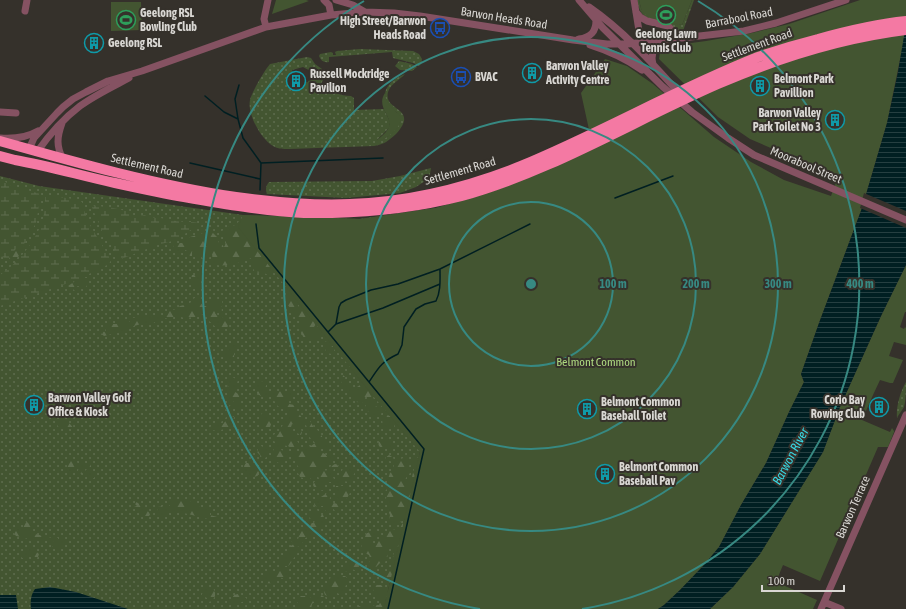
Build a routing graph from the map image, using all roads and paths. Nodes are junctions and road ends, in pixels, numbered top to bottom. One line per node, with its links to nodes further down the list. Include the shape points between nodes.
1 (27, 0): 8 (street)
2 (266, 0): 14 (street)
3 (324, 0): 11 (street)
4 (336, 0): 9 (street)
5 (634, 0): 10 (street)
6 (846, 0): 16 (street, Barrabool Road, via 759,28)
7 (581, 2): 12 (street, Moorabool Street); 20 (street, Moorabool Street)
8 (25, 11)
9 (365, 12): 11 (street, Barwon Heads Road); 17 (street, Barwon Heads Road, via 420,16)
10 (636, 12): 16 (street, via 647,21 669,26); 20 (street)
11 (331, 15): 14 (street, Barwon Heads Road)
12 (596, 20): 17 (street, via 593,33 582,39); 19 (street, Moorabool Street)
13 (906, 21): 31 (highway, Settlement Road, via 847,31 760,56 713,76)
14 (266, 27): 22 (street, Barwon Heads Road)
15 (906, 30): 31 (highway, Settlement Road, via 848,40 762,65)
16 (674, 39): 18 (street, Barrabool Road)
17 (573, 40): 19 (street, Barwon Heads Road); 23 (street, via 616,54)
18 (661, 41): 20 (street, Barrabool Road); 21 (street, via 652,52)
19 (621, 44): 20 (street, Barwon Heads Road); 23 (street, Moorabool Street)
20 (637, 44): 21 (street, Moorabool Street)
21 (653, 64): 29 (street, Moorabool Street)
22 (142, 71): 24 (street, Barwon Heads Road, via 108,81); 25 (street, Barwon Heads Road)
23 (655, 78): 29 (street, Moorabool Street)
24 (86, 92): 25 (street); 30 (street, Barwon Heads Road, via 63,107)
25 (89, 100): 28 (street, Barwon Heads Road)
26 (0, 112): 27 (street)
27 (16, 113)
28 (64, 120): 34 (street, Barwon Heads Road); 36 (street, via 58,144)
29 (704, 120): 38 (street, Moorabool Street, via 754,155)
30 (41, 130): 32 (street, via 22,138); 34 (street, Barwon Heads Road, via 32,142)
31 (605, 132): 36 (highway, Settlement Road, via 491,178 459,187 404,199 348,204 305,204 215,194 143,180); 37 (highway, Settlement Road, via 524,174 494,186 462,196 404,208 346,213 265,210 220,203 118,184)
32 (0, 138)
33 (0, 141): 34 (highway, Settlement Road)
34 (33, 150): 36 (highway, Settlement Road); 37 (highway)
35 (0, 156): 37 (highway, Settlement Road)
36 (64, 159)
37 (26, 162)
38 (906, 220)
39 (906, 415): 40 (street, Barwon Terrace)
40 (904, 427): 41 (street, Barwon Terrace)
41 (823, 605): 42 (street)
42 (841, 609)

